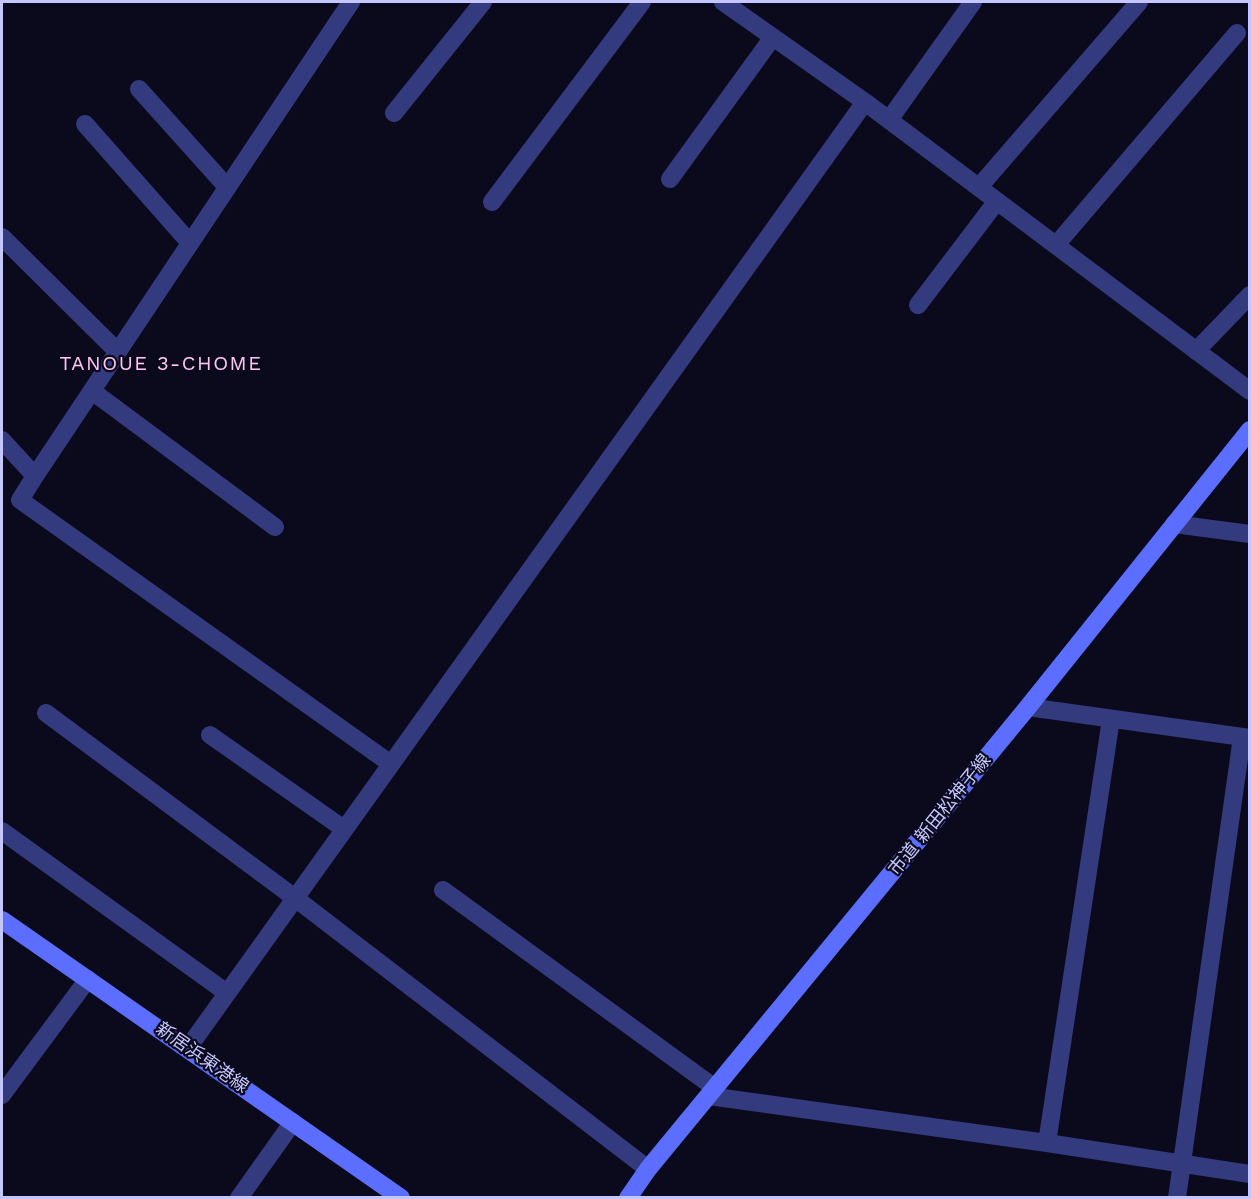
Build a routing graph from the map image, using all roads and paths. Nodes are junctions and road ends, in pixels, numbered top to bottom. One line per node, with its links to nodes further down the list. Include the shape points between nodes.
1 (351, 2): 15 (street)
2 (483, 2): 11 (street)
3 (642, 2): 18 (street)
4 (723, 2): 8 (street)
5 (973, 2): 12 (street)
6 (1139, 2): 16 (street)
7 (1237, 33): 21 (street)
8 (773, 37): 10 (street); 14 (street)
9 (139, 89): 15 (street)
10 (865, 102): 12 (street); 39 (street)
11 (394, 113)
12 (889, 120): 16 (street)
13 (85, 124): 20 (street)
14 (670, 179)
15 (227, 187): 20 (street)
16 (979, 187): 17 (street)
17 (997, 201): 21 (street); 23 (street)
18 (492, 202)
19 (2, 237): 25 (street)
20 (190, 243): 25 (street)
21 (1056, 245): 24 (street)
22 (1250, 295): 24 (street)
23 (918, 305)
24 (1196, 351): 27 (street)
25 (118, 352): 26 (street)
26 (92, 391): 30 (street); 32 (street)
27 (1250, 391)
28 (1250, 430): 31 (street, 市道 新田松神子線)
29 (2, 440): 30 (street)
30 (35, 476): 39 (street, via 20,500)
31 (1174, 524): 33 (street); 34 (street, 市道 新田松神子線)
32 (275, 527)
33 (1250, 534)
34 (1028, 707): 36 (street); 48 (street, 市道 新田松神子線)
35 (46, 713): 43 (street)
36 (1111, 719): 38 (street); 51 (street)
37 (210, 735): 40 (street)
38 (1246, 738): 52 (street)
39 (391, 764): 40 (street)
40 (344, 829): 43 (street)
41 (2, 831): 46 (street)
42 (443, 890): 48 (street)
43 (295, 898): 46 (street); 53 (street)
44 (2, 920): 45 (street, 新居浜東港線)
45 (88, 979): 47 (street, 新居浜東港線); 49 (street)
46 (227, 993): 47 (street)
47 (188, 1048): 50 (street, 新居浜東港線)
48 (712, 1092): 51 (street); 53 (street, 市道 新田松神子線)
49 (2, 1095)
50 (293, 1122): 55 (street); 56 (street, 新居浜東港線)
51 (1047, 1143): 52 (street)
52 (1181, 1164): 54 (street); 58 (street)
53 (648, 1169): 57 (street, 市道 新田松神子線)
54 (1250, 1174)
55 (240, 1197)
56 (401, 1197)
57 (628, 1197)
58 (1177, 1197)

